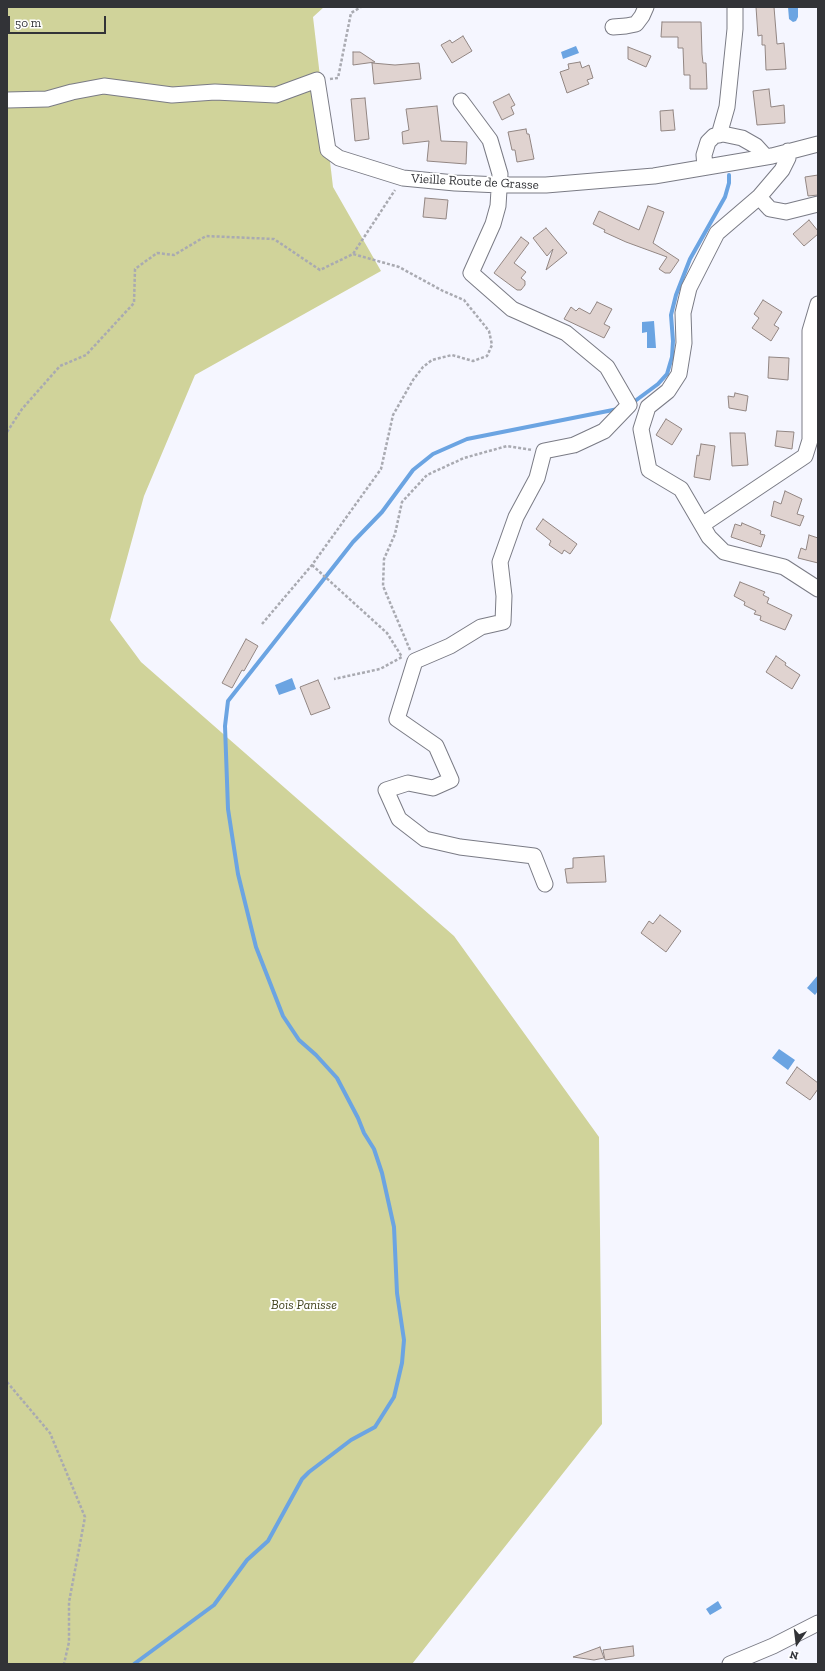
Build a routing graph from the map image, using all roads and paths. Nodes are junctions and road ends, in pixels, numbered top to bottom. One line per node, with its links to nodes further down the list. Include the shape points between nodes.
1 (361, 7): 5 (path, via 351,13 338,78)
2 (646, 7): 4 (street, via 636,24)
3 (735, 7): 8 (street)
4 (613, 27)
5 (317, 80): 6 (street, via 276,95 215,92 172,95 104,86 47,99); 15 (street, Vieille Route de Grasse, via 328,150 338,158)
6 (7, 100)
7 (461, 101): 16 (street, via 490,140 500,174)
8 (727, 107): 9 (street); 10 (street)
9 (719, 135): 10 (street); 14 (street, via 708,142 704,155)
10 (737, 137): 13 (street, via 756,146)
11 (818, 144): 12 (street, Vieille Route de Grasse)
12 (788, 151): 13 (street, Vieille Route de Grasse); 17 (street, via 788,158 782,170)
13 (766, 157): 14 (street, Vieille Route de Grasse)
14 (705, 167): 16 (street, Vieille Route de Grasse, via 596,182)
15 (403, 178): 16 (street, Vieille Route de Grasse); 19 (path)
16 (500, 186): 22 (street, via 493,224 471,273 512,309 566,333 606,367 629,405 604,431 574,445)
17 (758, 197): 18 (street, via 770,209 786,212); 23 (street, via 718,233 689,288 683,313 684,343 679,374 668,391 648,406 642,429 649,470 681,489)
18 (818, 204)
19 (353, 254): 21 (path, via 320,270 274,239 206,236 174,255 157,253 135,269 134,303 86,355 60,366 22,409); 24 (path, via 399,267 464,300 489,331 492,345 487,356 473,361 452,355 432,360 423,367 393,415 381,470)
20 (818, 304): 23 (street, via 810,330 810,440 805,456)
21 (7, 432)
22 (544, 451): 27 (street, via 537,478 516,517 500,562 504,596 503,622 481,627 450,646); 27 (path, via 507,446 464,458 427,475 402,502 395,534 384,559 383,586)
23 (702, 525): 25 (street, via 709,537 724,552 784,567)
24 (312, 565): 26 (path); 28 (path, via 387,633 402,657 380,669)
25 (818, 589)
26 (262, 624)
27 (415, 661): 29 (street, via 397,718 436,746 451,780 433,788 408,783 386,790 399,819 425,839 460,847 534,856)
28 (334, 679)
29 (546, 884)
30 (7, 1382): 32 (path, via 50,1432 85,1517 69,1602 69,1642)
31 (818, 1623): 33 (street)
32 (64, 1664)
33 (730, 1664)

